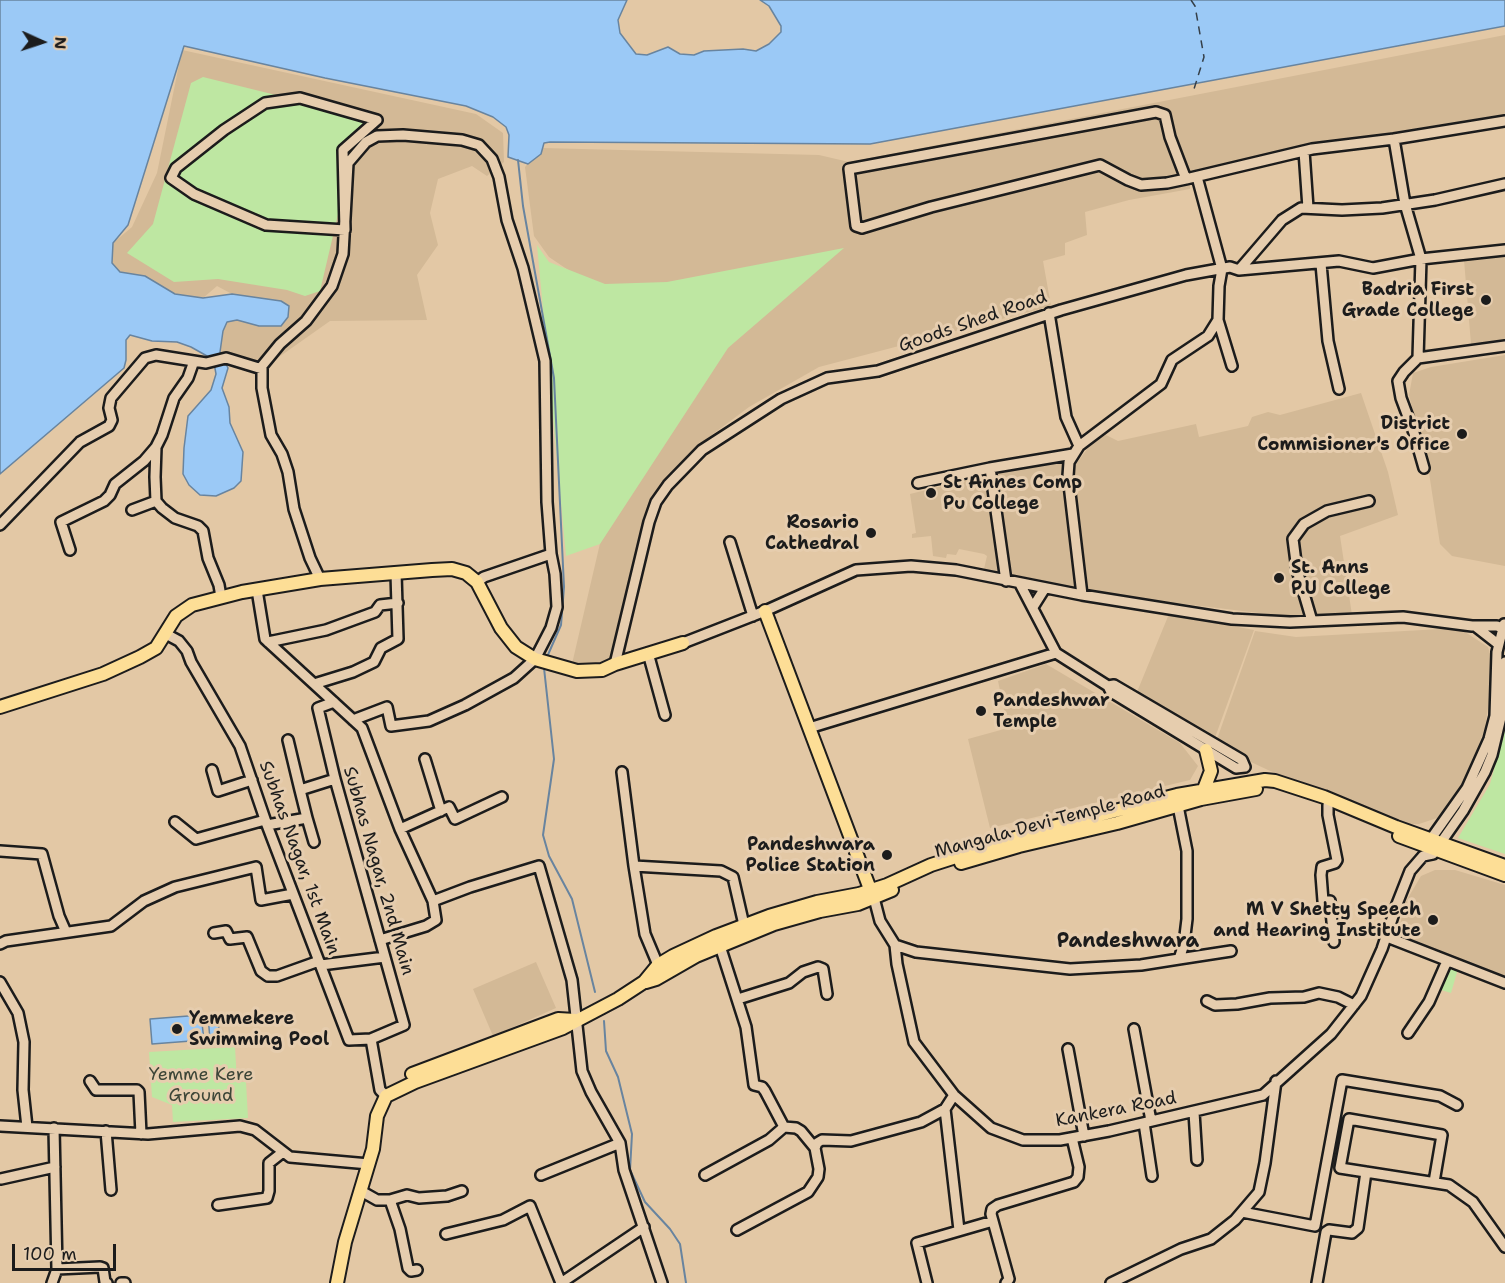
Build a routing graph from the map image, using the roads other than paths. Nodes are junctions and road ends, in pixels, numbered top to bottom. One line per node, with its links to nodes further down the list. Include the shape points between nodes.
1 (1505, 121): 2 (street)
2 (1394, 139): 4 (street); 9 (street)
3 (342, 150): 5 (street); 11 (street); 11 (street, via 376,120 300,98 265,103 176,168 171,178 194,194 266,225)
4 (1304, 151): 6 (street); 10 (street)
5 (348, 164): 11 (street); 37 (street, via 366,142 377,136 396,135 462,140 479,145 492,159 545,361)
6 (1197, 177): 7 (street); 15 (street)
7 (1186, 179): 7 (street, via 1166,115 1156,112 849,170 856,226 862,228 1100,165 1141,185)
8 (1505, 184): 9 (street)
9 (1405, 204): 10 (street, via 1342,210); 13 (street)
10 (1308, 208): 16 (street, via 1282,220)
11 (345, 230): 23 (street, via 344,254 333,286)
12 (1505, 250): 13 (street, Goods Shed Road)
13 (1421, 258): 14 (street, Goods Shed Road, via 1373,268 1339,261); 20 (street)
14 (1321, 264): 16 (street, Goods Shed Road); 24 (street, via 1328,341)
15 (1222, 269): 16 (street, Goods Shed Road); 17 (street, Goods Shed Road, via 1186,275); 18 (street)
16 (1239, 270)
17 (1049, 314): 25 (street, via 1064,407); 62 (street, Goods Shed Road, via 878,371 827,378 781,399 702,450 656,502)
18 (1218, 320): 22 (street); 25 (street, via 1208,336 1172,360 1161,384)
19 (1505, 346): 20 (street)
20 (1418, 358): 29 (street, via 1398,381)
21 (194, 361): 23 (street, via 206,363 226,358); 26 (street, via 174,398); 34 (street, via 156,355 145,358 111,398 109,426 80,442)
22 (1232, 366)
23 (262, 369): 39 (street, via 271,435 282,454 294,509)
24 (1338, 389)
25 (1079, 446): 27 (street)
26 (156, 447): 31 (street); 36 (street, via 115,484 104,501 61,522)
27 (1072, 454): 28 (street); 45 (street, via 1068,476)
28 (990, 468): 30 (street); 40 (street)
29 (1424, 468)
30 (918, 483)
31 (156, 501): 33 (street); 46 (street, via 175,518 203,531)
32 (1369, 501): 51 (street, via 1327,511 1304,524 1293,539 1297,570)
33 (132, 510)
34 (0, 525)
35 (730, 542): 50 (street)
36 (70, 550)
37 (551, 554): 41 (street); 60 (street, via 557,607 552,628)
38 (396, 573): 39 (main road); 41 (main road, via 452,569); 47 (street)
39 (320, 579): 44 (main road)
40 (1005, 581): 42 (street); 49 (street, via 956,570 911,566 856,570)
41 (477, 582): 60 (main road, via 501,628 516,647)
42 (1020, 584): 43 (street); 48 (street)
43 (1046, 588): 45 (street); 48 (street)
44 (257, 590): 46 (main road); 55 (street)
45 (1083, 595): 51 (street, via 1232,619)
46 (221, 597): 54 (main road, via 182,610)
47 (398, 603): 55 (street, via 380,605 375,612 326,630); 63 (street, via 398,639 381,648 374,662)
48 (1033, 607): 59 (street)
49 (765, 611): 50 (street); 70 (main road)
50 (753, 616): 56 (street)
51 (1312, 621): 52 (street, via 1403,617)
52 (1475, 626): 53 (street); 57 (street)
53 (1504, 626): 57 (street)
54 (166, 634): 66 (main road, via 156,648 103,674); 78 (street, Subhas Nagar, 1st Main, via 187,651 240,746)
55 (268, 642): 63 (street)
56 (683, 643): 58 (main road)
57 (1498, 644): 67 (street)
58 (648, 653): 62 (main road); 68 (street)
59 (1056, 653): 64 (street); 70 (street)
60 (535, 658): 62 (main road, via 577,671 602,670); 69 (street, via 514,678 429,721 391,726 387,707)
61 (1505, 662): 67 (street)
62 (615, 664)
63 (314, 684): 65 (street)
64 (1108, 686): 72 (street, via 1111,692); 74 (street, via 1114,685 1242,759)
65 (334, 702): 69 (street); 77 (street, Subhas Nagar, 2nd Main, via 318,708)
66 (0, 707)
67 (1501, 710): 91 (street, Kankera Road, via 1478,766)
68 (665, 715)
69 (353, 720): 89 (street, via 362,728)
70 (809, 728): 98 (main road)
71 (288, 740): 81 (street)
72 (1206, 750): 74 (street, via 1236,768); 80 (main road, via 1211,771)
73 (425, 759): 85 (street)
74 (1245, 767): 79 (street)
75 (212, 770): 78 (street, via 218,791)
76 (622, 772): 93 (street)
77 (334, 779): 81 (street); 104 (street, Subhas Nagar, 2nd Main)
78 (252, 780): 88 (street, Subhas Nagar, 1st Main)
79 (1262, 786): 80 (main road, Mangala Devi Temple Road); 83 (main road); 84 (main road, Mangala Devi Temple Road); 91 (main road, via 1275,781 1324,797)
80 (1204, 789): 96 (main road, Mangala Devi Temple Road, via 977,849)
81 (300, 790): 86 (street)
82 (502, 797): 85 (street, via 455,819 449,807)
83 (1328, 805): 91 (main road); 106 (street, via 1337,860 1322,867 1321,875 1323,901 1330,901)
84 (1178, 806): 96 (main road, Mangala Devi Temple Road); 111 (street, via 1187,851 1187,919)
85 (441, 811): 89 (street)
86 (307, 818): 88 (street); 90 (street)
87 (175, 822): 88 (street, via 196,838)
88 (266, 823): 97 (street, Subhas Nagar, 1st Main)
89 (400, 830): 99 (street)
90 (314, 842)
91 (1431, 847): 94 (main road); 95 (main road); 103 (street, Kankera Road, via 1410,871)
92 (0, 851): 101 (street, via 42,854)
93 (634, 866): 100 (street, via 721,871 733,877); 114 (street, via 645,934)
94 (1505, 866)
95 (1505, 875)
96 (912, 877): 98 (main road, Mangala Devi Temple Road)
97 (293, 894): 101 (street, via 261,900 256,867 175,887 144,901 111,926); 113 (street, Subhas Nagar, 1st Main)
98 (871, 894): 100 (main road, Mangala Devi Temple Road, via 795,908); 105 (main road, Mangala Devi Temple Road, via 858,904 798,916); 108 (street, via 880,921)
99 (433, 901): 104 (street, via 436,920); 122 (street, via 539,866 572,980)
100 (744, 926): 105 (main road, Mangala Devi Temple Road)
101 (66, 932): 107 (street)
102 (214, 933): 113 (street, via 226,931 230,939 247,937 261,971 268,976)
103 (1387, 937): 112 (street); 121 (street, Kankera Road)
104 (380, 940): 110 (street, Subhas Nagar, 2nd Main)
105 (718, 941): 114 (main road, Mangala Devi Temple Road); 116 (main road, Mangala Devi Temple Road, via 656,979); 119 (street)
106 (1334, 942)
107 (0, 944)
108 (895, 945): 111 (street, via 916,952 1070,969); 130 (street, Kankera Road, via 914,1042)
109 (1231, 951): 111 (street)
110 (385, 957): 113 (street); 125 (street, Subhas Nagar, 2nd Main, via 404,1025)
111 (1179, 959)
112 (1447, 961): 117 (street); 124 (street, via 1429,1002)
113 (320, 963): 125 (street, Subhas Nagar, 1st Main, via 349,1040)
114 (658, 965): 116 (main road, Mangala Devi Temple Road)
115 (0, 982): 136 (street, via 18,1012 24,1042)
116 (644, 982): 122 (main road, Mangala Devi Temple Road, via 605,1007)
117 (1505, 983)
118 (827, 993): 119 (street, via 823,969 818,967 789,983)
119 (738, 999): 137 (street, via 753,1083 765,1091)
120 (1207, 1001): 121 (street, via 1215,1005 1237,1004 1319,993)
121 (1354, 1005): 128 (street, Kankera Road, via 1331,1034)
122 (575, 1020): 129 (main road, Mangala Devi Temple Road, via 558,1019 409,1076); 143 (street, via 582,1071)
123 (1134, 1029): 134 (street)
124 (1408, 1033)
125 (371, 1039): 129 (street)
126 (1068, 1049): 141 (street)
127 (90, 1081): 140 (street, via 96,1089 139,1092)
128 (1276, 1081): 133 (street, Kankera Road, via 1263,1095); 160 (street, via 1259,1192)
129 (383, 1093): 147 (main road, via 371,1110)
130 (954, 1095): 132 (street); 142 (street, Kankera Road, via 991,1128 1023,1140)
131 (1456, 1106): 160 (street, via 1440,1096 1342,1080 1315,1226)
132 (945, 1109): 144 (street, via 921,1122 851,1141 822,1140); 164 (street)
133 (1194, 1112): 134 (street, Kankera Road); 146 (street)
134 (1147, 1122): 141 (street, Kankera Road); 152 (street)
135 (0, 1126): 136 (street)
136 (27, 1127): 138 (street)
137 (784, 1127): 144 (street, via 801,1131); 151 (street, via 769,1140)
138 (54, 1128): 139 (street); 148 (street)
139 (106, 1131): 140 (street); 155 (street)
140 (141, 1134): 145 (street, via 240,1126 255,1130)
141 (1083, 1136): 142 (street, Kankera Road)
142 (1072, 1138): 161 (street, via 1079,1167 1074,1182 998,1205 992,1209)
143 (620, 1143): 150 (street); 162 (street, via 624,1170)
144 (815, 1148): 163 (street, via 818,1177 808,1192)
145 (283, 1152): 147 (street, via 290,1157); 159 (street, via 269,1163 267,1198)
146 (1197, 1160)
147 (365, 1164): 156 (main road); 172 (main road, via 339,1236)
148 (55, 1167): 153 (street); 167 (street)
149 (1366, 1172): 154 (street); 154 (street, via 1340,1168 1349,1119 1442,1135); 178 (street, via 1358,1228 1352,1233 1326,1232)
150 (541, 1175)
151 (705, 1175)
152 (1152, 1176)
153 (1, 1179)
154 (1434, 1182): 166 (street, via 1449,1185 1473,1202)
155 (111, 1190)
156 (361, 1191): 158 (street, via 377,1200); 173 (main road, via 345,1242)
157 (462, 1191): 158 (street, via 447,1196 407,1195)
158 (390, 1200): 168 (street, via 408,1268)
159 (218, 1205)
160 (1242, 1212): 177 (street, via 1211,1239 1181,1249)
161 (993, 1221): 164 (street); 176 (street, via 1009,1279)
162 (644, 1227): 169 (street); 174 (street)
163 (737, 1230)
164 (959, 1230): 175 (street, via 917,1243)
165 (446, 1233): 174 (street, via 503,1220 530,1206)
166 (1505, 1247)
167 (57, 1269): 170 (street); 171 (street, via 100,1267)
168 (417, 1270)
169 (659, 1282)
170 (52, 1283)
171 (107, 1283)
172 (330, 1283)
173 (338, 1283)
174 (561, 1283)
175 (927, 1283)
176 (1006, 1283)
177 (1112, 1283)
178 (1317, 1283)

